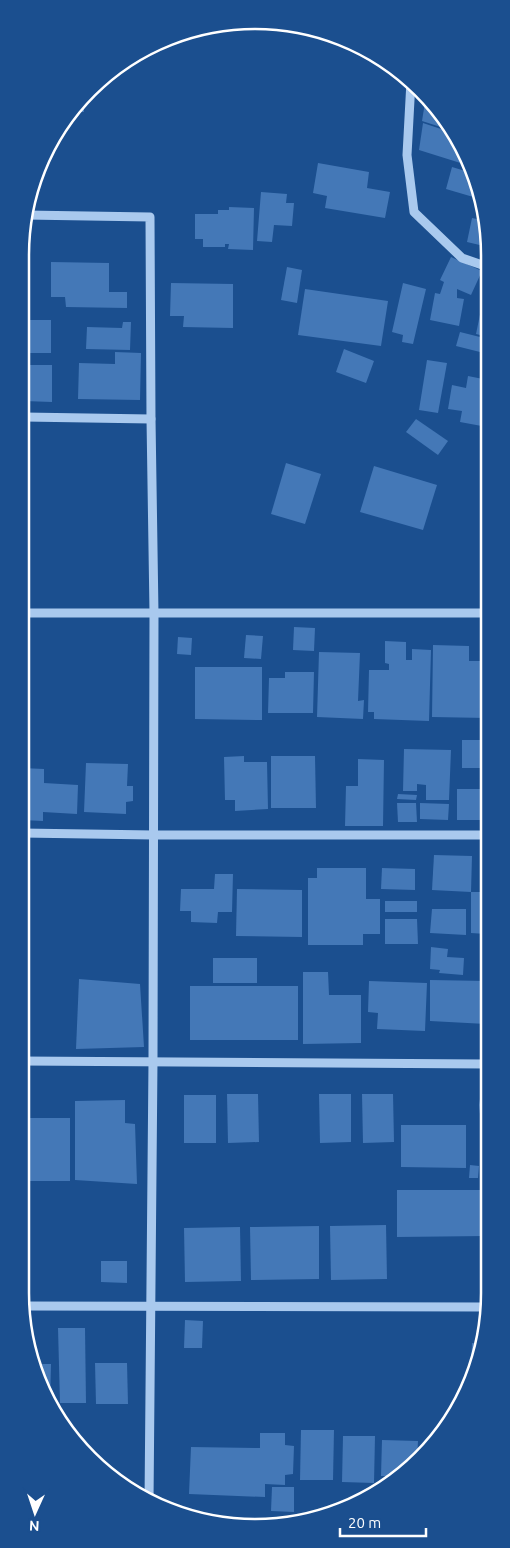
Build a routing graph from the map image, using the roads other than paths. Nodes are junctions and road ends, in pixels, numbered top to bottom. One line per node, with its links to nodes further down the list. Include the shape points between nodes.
1 (410, 91): 3 (street, via 407,155 414,212 462,258)
2 (32, 215): 5 (street, via 150,217)
3 (481, 265)
4 (29, 417): 5 (street)
5 (151, 419): 7 (street)
6 (29, 613): 7 (street)
7 (154, 613): 8 (street); 10 (street)
8 (481, 613)
9 (29, 833): 10 (street)
10 (153, 835): 11 (street); 13 (street)
11 (481, 835)
12 (29, 1061): 13 (street)
13 (154, 1061): 14 (street); 16 (street)
14 (481, 1064)
15 (29, 1306): 16 (street)
16 (151, 1307): 17 (street); 18 (street)
17 (481, 1307)
18 (149, 1493)

